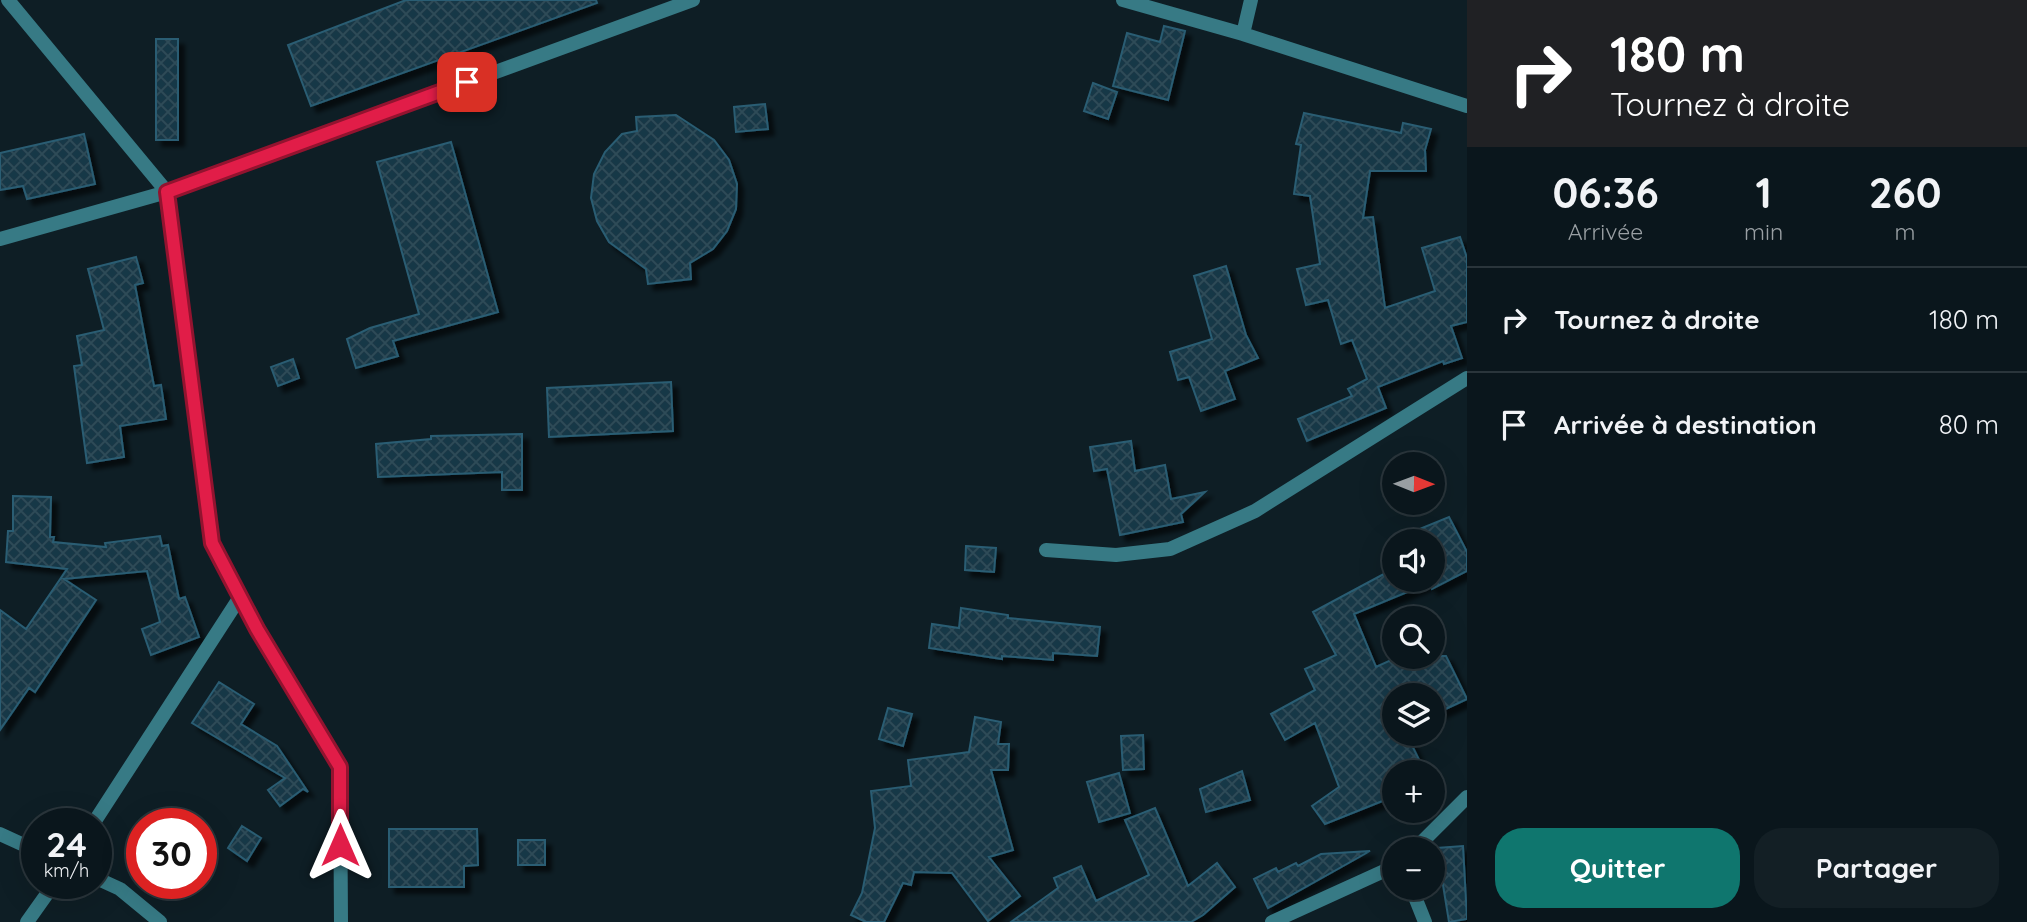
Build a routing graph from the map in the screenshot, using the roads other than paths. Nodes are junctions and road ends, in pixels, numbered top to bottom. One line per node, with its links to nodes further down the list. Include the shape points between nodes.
1 (8, 0): 7 (street)
2 (693, 0): 7 (street)
3 (1123, 0): 5 (street)
4 (1251, 0): 5 (street)
5 (1243, 34): 6 (street)
6 (1467, 106)
7 (167, 192): 8 (street); 11 (street, via 212,543)
8 (0, 239)
9 (1467, 378): 10 (street, via 1255,511 1170,550 1116,555)
10 (1046, 550)
11 (240, 597): 13 (street); 23 (street, via 340,767)
12 (1467, 797): 15 (street)
13 (103, 808)
14 (0, 834): 16 (street)
15 (1427, 837)
16 (21, 844)
17 (1382, 872): 24 (street)
18 (112, 885): 22 (street)
19 (43, 899): 21 (street)
20 (1416, 900): 25 (street)
21 (27, 922)
22 (160, 922)
23 (341, 922)
24 (1272, 922)
25 (1425, 922)

